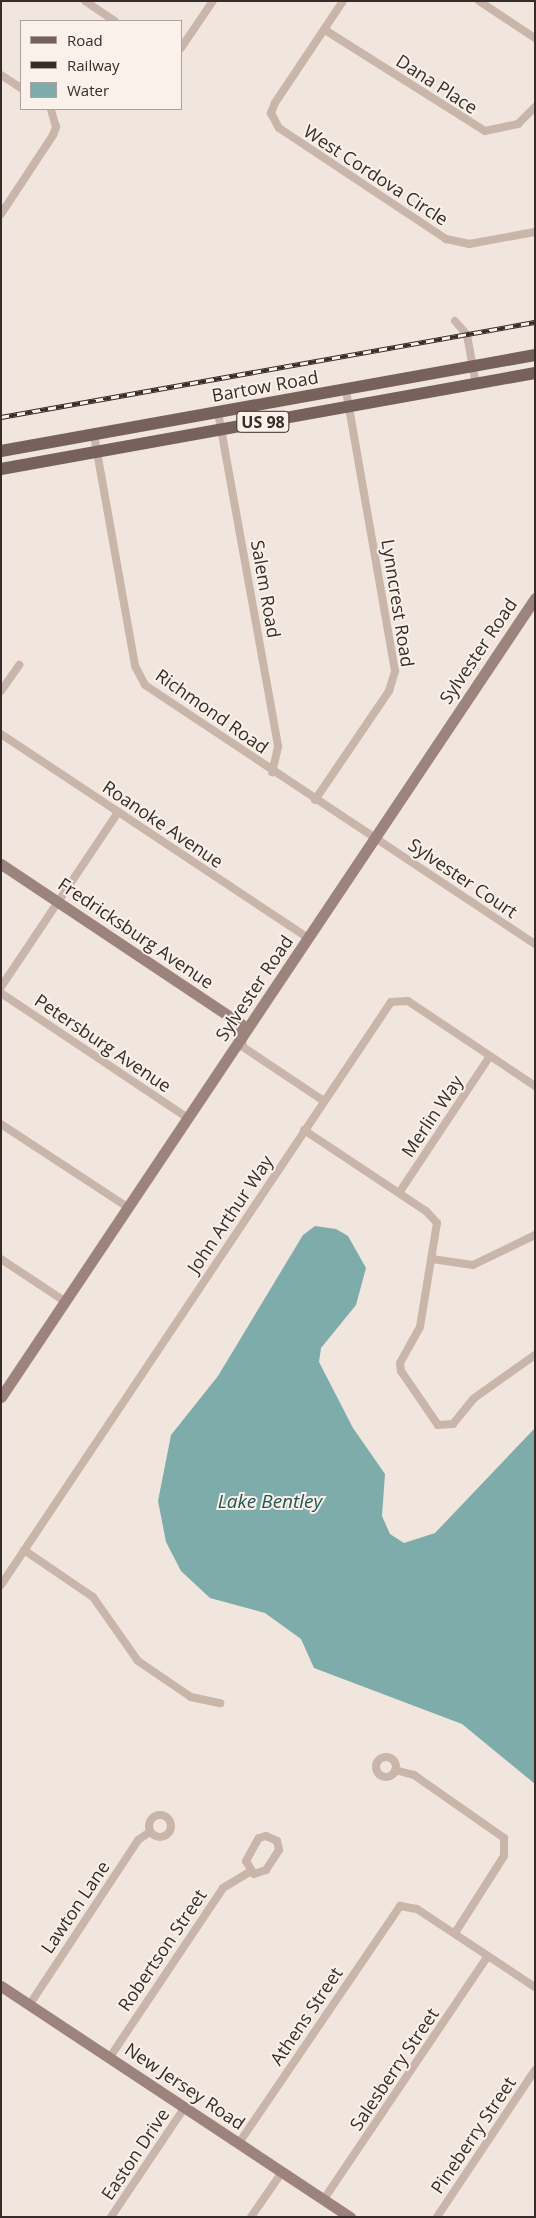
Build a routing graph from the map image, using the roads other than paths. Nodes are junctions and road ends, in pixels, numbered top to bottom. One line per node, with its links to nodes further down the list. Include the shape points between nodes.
1 (85, 1): 5 (street)
2 (213, 1): 8 (street)
3 (343, 1): 6 (street)
4 (479, 1): 7 (street)
5 (114, 20)
6 (325, 30): 11 (street, Dana Place, via 485,130 518,124); 14 (street, West Cordova Circle, via 271,113 279,128 446,238 469,244)
7 (535, 38)
8 (182, 47)
9 (1, 75): 10 (street)
10 (20, 87)
11 (535, 108)
12 (52, 110): 13 (street, via 55,117 53,135)
13 (1, 214)
14 (535, 232)
15 (455, 321): 17 (street, via 467,335)
16 (535, 355): 17 (main road, Bartow Road / US 98)
17 (473, 366): 19 (street); 20 (main road, Bartow Road / US 98)
18 (535, 373): 19 (main road, Bartow Road / US 98)
19 (476, 384): 21 (main road, Bartow Road / US 98)
20 (346, 390): 21 (street, Lynncrest Road); 22 (main road, Bartow Road / US 98)
21 (350, 406): 23 (main road, Bartow Road / US 98); 33 (street, Lynncrest Road, via 395,671 389,691)
22 (218, 412): 23 (street, Salem Road); 24 (main road, Bartow Road / US 98)
23 (222, 429): 26 (main road, Bartow Road / US 98); 32 (street, Salem Road, via 278,747)
24 (94, 435): 25 (main road, Bartow Road / US 98); 26 (street, Richmond Road)
25 (1, 451)
26 (96, 452): 27 (main road, Bartow Road / US 98); 32 (street, Richmond Road, via 139,677 157,695)
27 (1, 469)
28 (535, 598): 35 (street, Sylvester Road)
29 (19, 665): 30 (street)
30 (1, 691)
31 (1, 734): 34 (street, Roanoke Avenue)
32 (272, 772): 33 (street, Richmond Road)
33 (315, 800): 35 (street, Richmond Road)
34 (118, 812): 37 (street); 38 (street, Roanoke Avenue)
35 (374, 838): 38 (street, Sylvester Road); 39 (street, Sylvester Court)
36 (1, 864): 37 (street, Fredricksburg Avenue)
37 (58, 902): 40 (street); 42 (street, Fredricksburg Avenue, via 241,1024)
38 (308, 938): 42 (street, Sylvester Road)
39 (535, 944)
40 (1, 987)
41 (1, 993): 46 (street, Petersburg Avenue)
42 (242, 1036): 45 (street, via 243,1047); 46 (street, Sylvester Road)
43 (490, 1056): 44 (street, John Arthur Way); 45 (street, John Arthur Way, via 408,1001 391,1002); 49 (street, Merlin Way)
44 (535, 1086)
45 (324, 1101): 48 (street, John Arthur Way)
46 (188, 1118): 50 (street, Sylvester Road)
47 (1, 1124): 50 (street)
48 (304, 1130): 49 (street); 57 (street, John Arthur Way)
49 (399, 1193): 53 (street, via 437,1223)
50 (129, 1208): 54 (street, Sylvester Road)
51 (535, 1235): 53 (street, via 473,1265)
52 (1, 1259): 54 (street)
53 (432, 1259): 55 (street, via 420,1327 400,1363 401,1371 438,1424 453,1424 480,1393)
54 (66, 1302): 56 (street, Sylvester Road)
55 (535, 1355)
56 (1, 1396)
57 (24, 1550): 58 (street, John Arthur Way); 59 (street, via 93,1597 138,1661 191,1697)
58 (1, 1585)
59 (220, 1702)
60 (396, 1770): 63 (street, via 414,1775 504,1838 504,1856)
61 (150, 1832): 67 (street, Lawton Lane, via 138,1840)
62 (250, 1872): 62 (street, Robertson Street, via 266,1870 279,1850 274,1838 259,1838 246,1860); 68 (street, Robertson Street, via 223,1888)
63 (455, 1933): 64 (street); 71 (street, Athens Street, via 409,1905 398,1907)
64 (488, 1956): 66 (street); 73 (street, Salesberry Street)
65 (1, 1986): 67 (street, New Jersey Road)
66 (535, 1987)
67 (30, 2004): 68 (street, New Jersey Road)
68 (110, 2057): 70 (street, New Jersey Road)
69 (535, 2070): 77 (street, Pineberry Street)
70 (184, 2107): 71 (street, New Jersey Road); 74 (street, Easton Drive)
71 (239, 2143): 72 (street, New Jersey Road)
72 (282, 2172): 73 (street, New Jersey Road); 75 (street)
73 (324, 2199): 76 (street, New Jersey Road)
74 (111, 2217)
75 (251, 2217)
76 (350, 2217)
77 (437, 2217)

